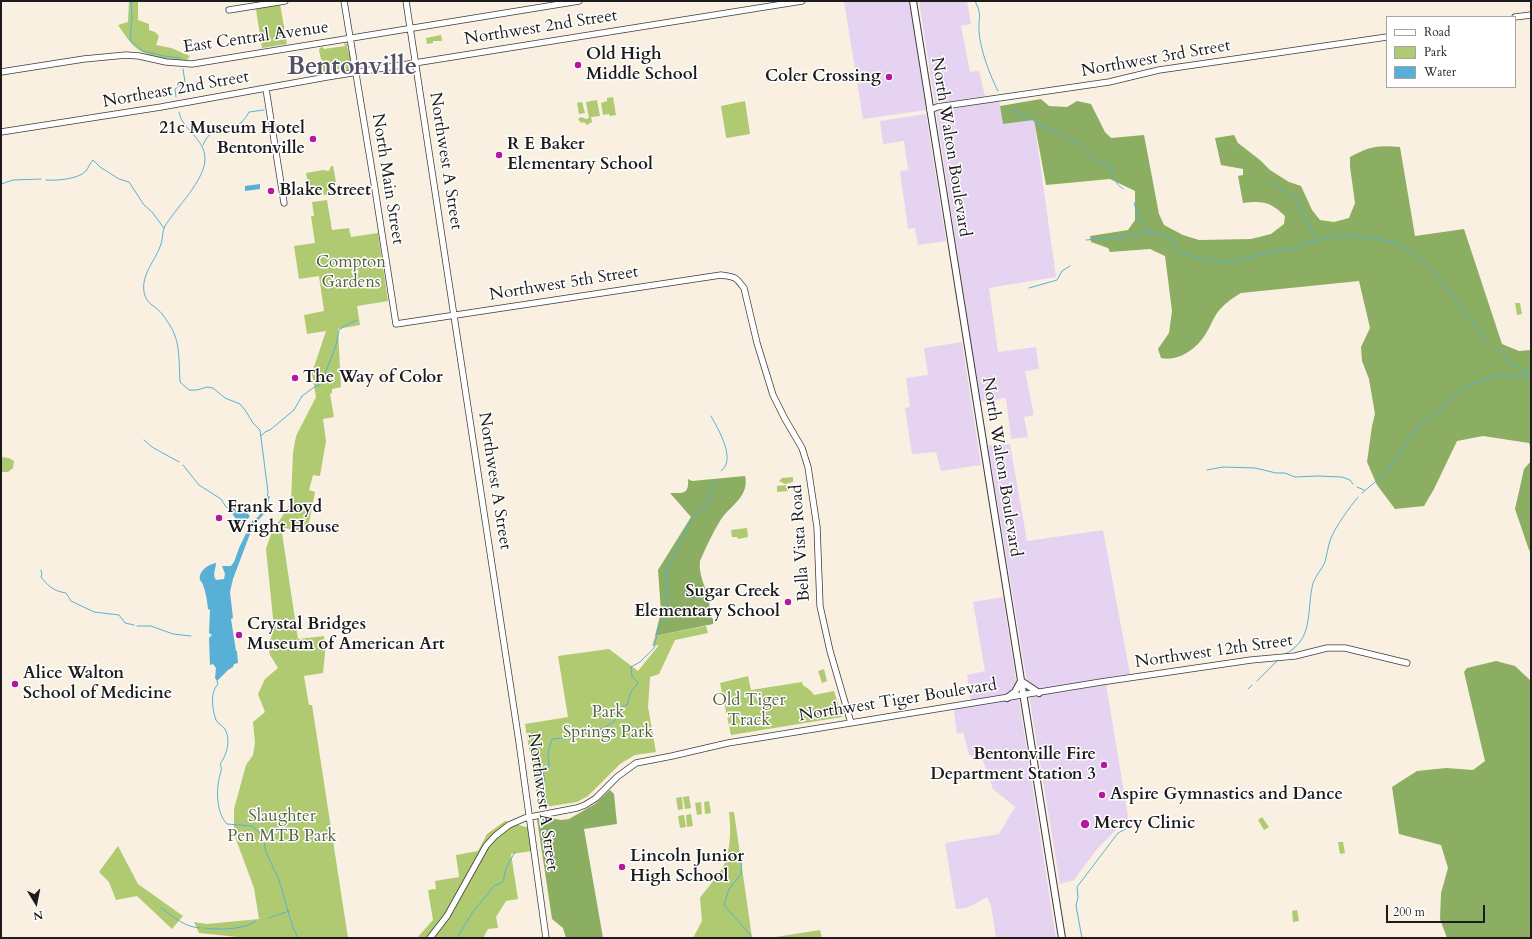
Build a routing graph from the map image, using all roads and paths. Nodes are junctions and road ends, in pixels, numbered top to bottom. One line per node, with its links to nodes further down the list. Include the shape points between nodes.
1 (285, 1): 7 (street)
2 (344, 1): 12 (street, North Main Street)
3 (406, 1): 10 (street, Northwest A Street)
4 (579, 1): 10 (street, East Central Avenue)
5 (802, 1): 13 (street, Northwest 2nd Street)
6 (913, 1): 17 (main road, North Walton Boulevard)
7 (229, 10)
8 (1531, 15): 9 (street)
9 (1516, 17)
10 (410, 29): 12 (street, East Central Avenue); 13 (street, Northwest A Street)
11 (1386, 37): 17 (street, Northwest 3rd Street, via 1159,70 1109,82)
12 (350, 39): 14 (street, East Central Avenue, via 192,64 126,55); 15 (street, North Main Street)
13 (415, 63): 15 (street, Northwest 2nd Street); 21 (street, Northwest A Street)
14 (1, 72)
15 (355, 73): 16 (street, Northeast 2nd Street); 22 (street, North Main Street, via 376,189)
16 (266, 89): 18 (street, Northeast 2nd Street); 19 (street)
17 (930, 110): 24 (main road, North Walton Boulevard)
18 (1, 132)
19 (284, 203)
20 (735, 277): 21 (street, Northwest 5th Street, via 721,274); 28 (street, Bella Vista Road, via 744,288 757,343 774,395 802,448 808,466 817,527 820,606)
21 (454, 314): 22 (street, Northwest 5th Street); 29 (street, Northwest A Street)
22 (396, 324)
23 (1407, 663): 25 (street, Northwest 12th Street, via 1335,647 1282,658 1251,660)
24 (1021, 681): 25 (main road); 26 (main road, North Walton Boulevard); 27 (main road, via 1013,694)
25 (1039, 693): 26 (street, Northwest 12th Street)
26 (1023, 696): 27 (street, Northwest Tiger Boulevard); 32 (main road, North Walton Boulevard)
27 (1007, 698): 28 (street, Northwest Tiger Boulevard)
28 (851, 723): 29 (street, Northwest Tiger Boulevard, via 728,743 636,763 585,806)
29 (530, 816): 30 (street, Northwest Tiger Boulevard, via 509,825 495,836 447,916); 31 (street, Northwest A Street)
30 (430, 938)
31 (546, 938)
32 (1062, 938)

